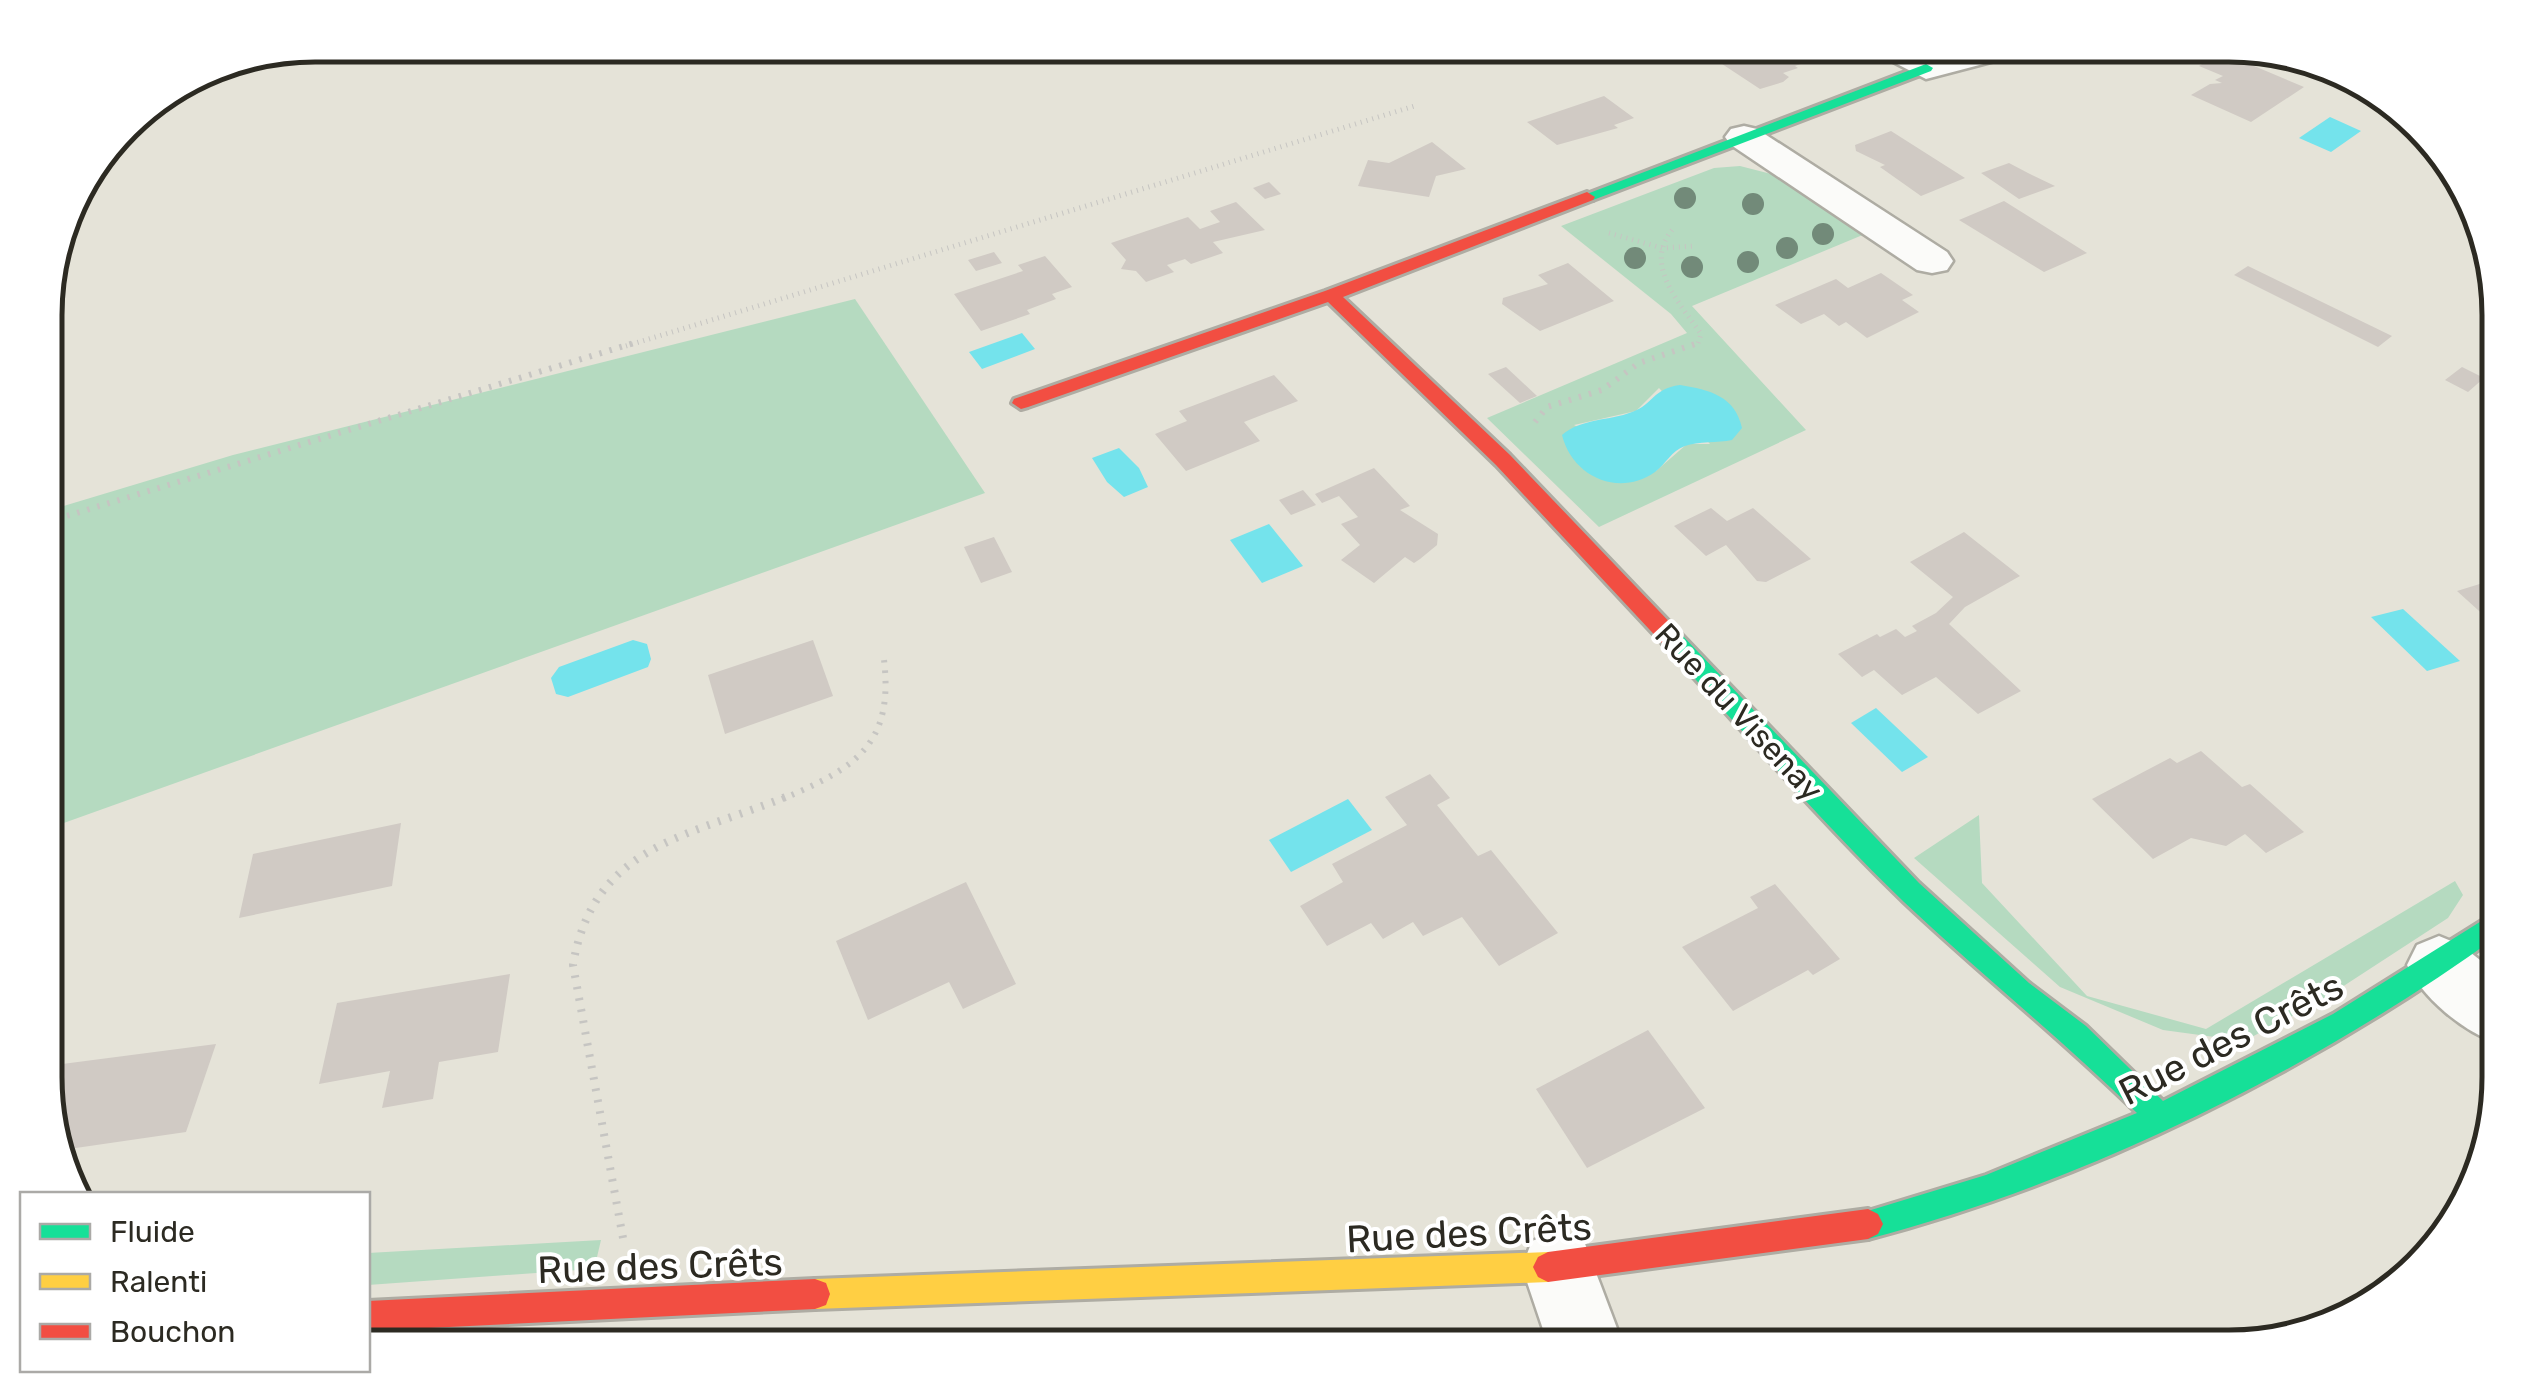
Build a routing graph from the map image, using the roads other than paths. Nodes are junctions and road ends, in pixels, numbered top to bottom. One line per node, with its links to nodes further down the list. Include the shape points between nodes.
1 (1916, 62): 3 (street)
2 (1949, 62): 3 (street)
3 (1926, 68): 4 (street)
4 (1744, 137): 5 (street); 6 (street)
5 (1932, 261)
6 (1332, 295): 7 (street); 11 (street, Rue du Visenay, via 1503,460 1910,892 2077,1035)
7 (1022, 403)
8 (2482, 934): 9 (street, Rue des Crêts)
9 (2439, 965): 10 (street); 11 (street, Rue des Crêts, via 2310,1045)
10 (2482, 1000)
11 (2158, 1115): 12 (street, Rue des Crêts, via 2083,1154 1871,1224)
12 (1558, 1267): 13 (street, Rue des Crêts); 14 (street)
13 (370, 1316)
14 (1580, 1329)

